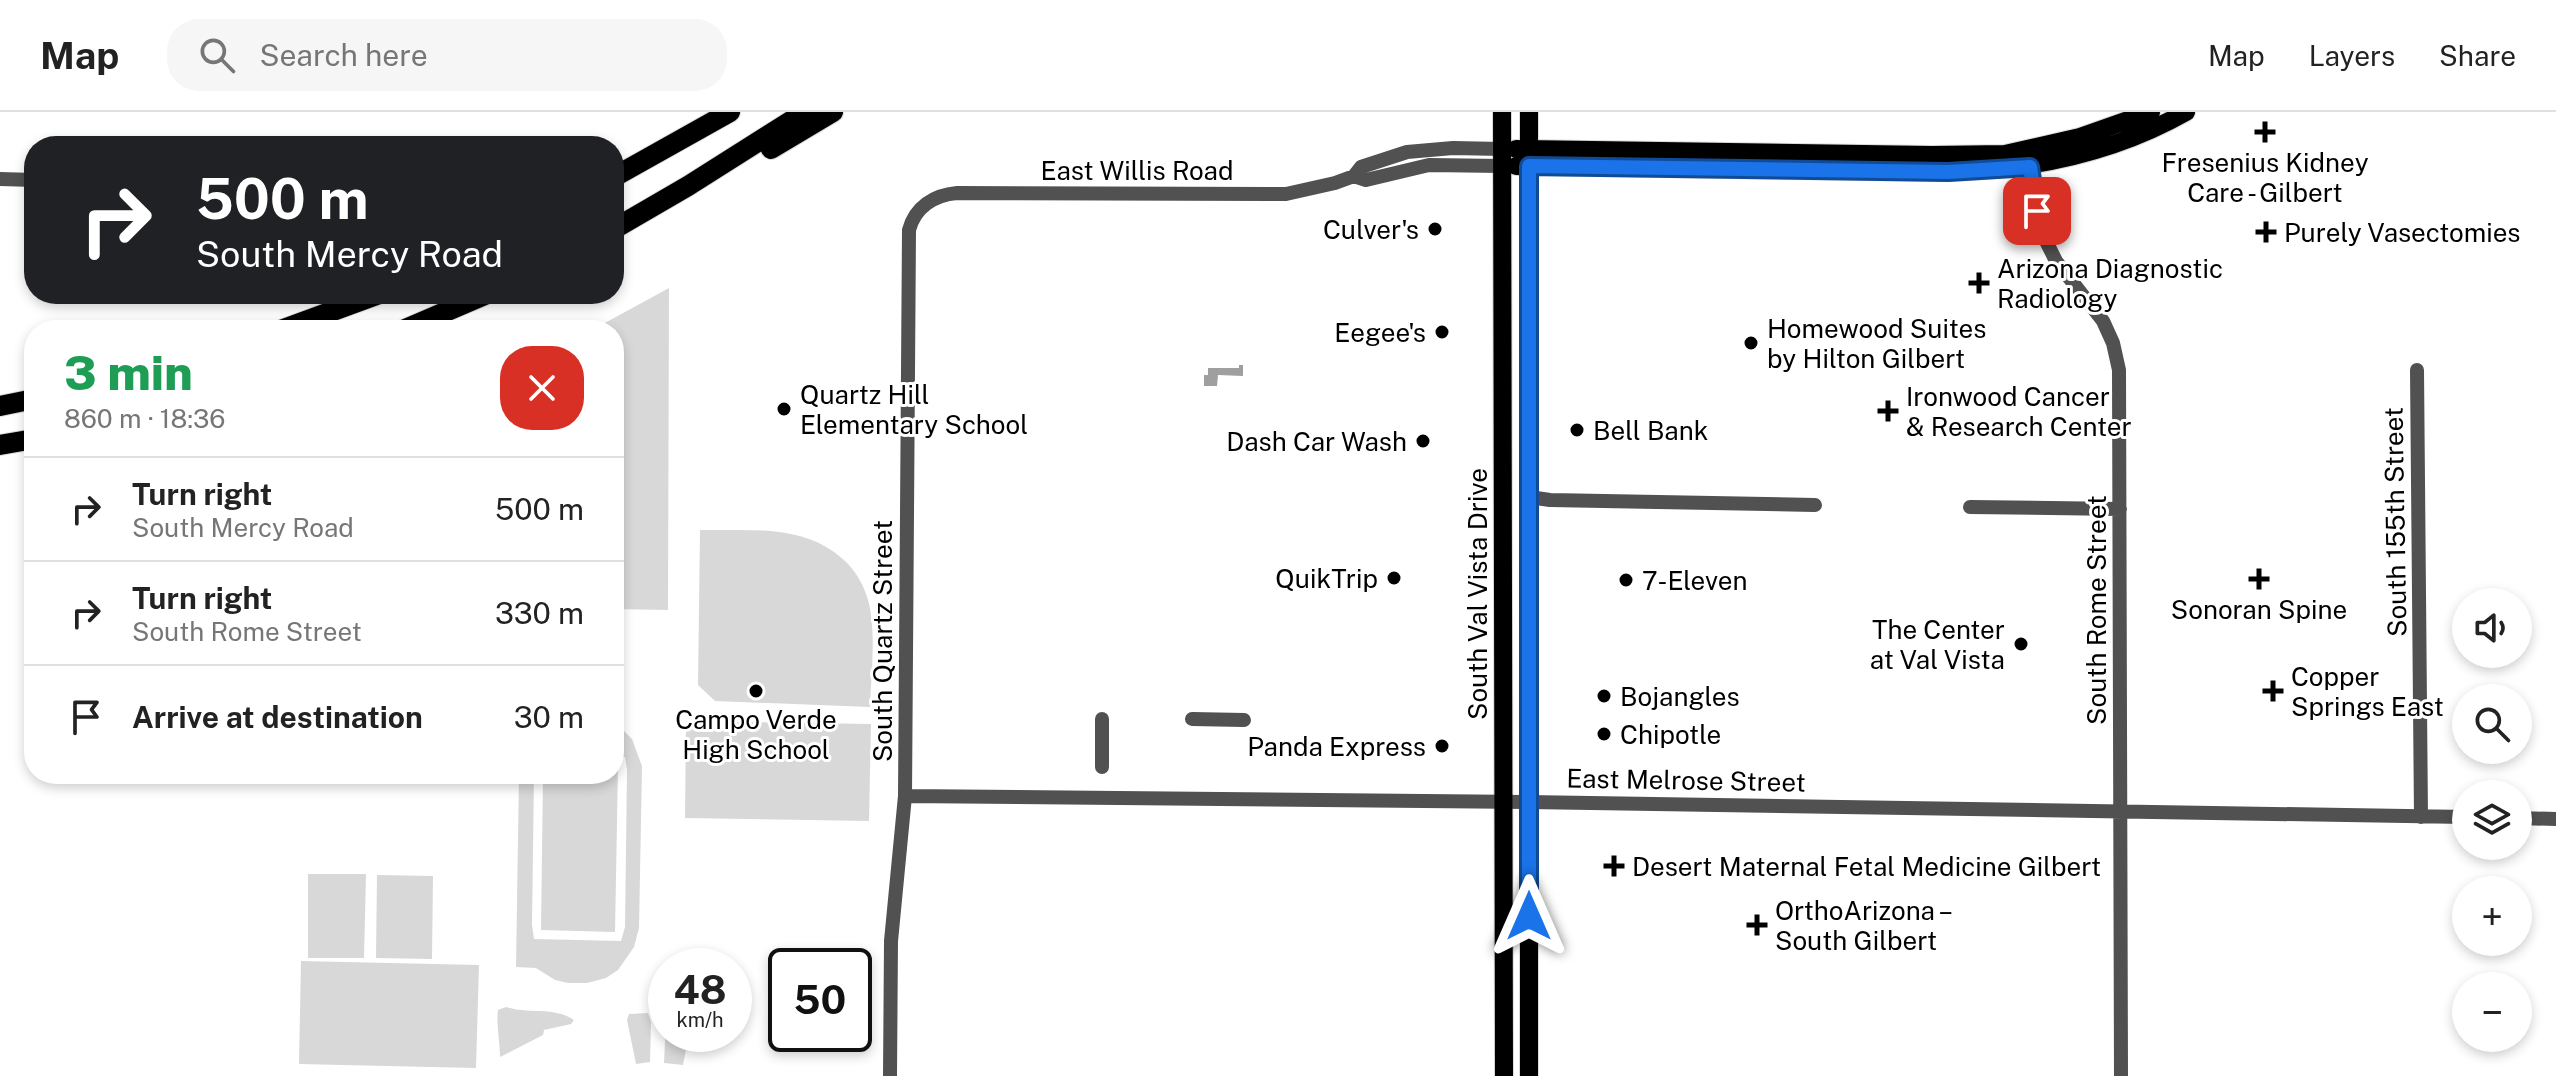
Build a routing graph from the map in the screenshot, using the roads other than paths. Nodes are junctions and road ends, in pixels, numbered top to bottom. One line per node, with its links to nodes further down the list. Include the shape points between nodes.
1 (805, 112): 14 (highway)
2 (833, 112): 14 (highway, via 737,169)
3 (1502, 112): 8 (main road, South Val Vista Drive)
4 (1529, 112): 9 (main road, South Val Vista Drive)
5 (2151, 112): 10 (main road)
6 (2186, 112): 10 (main road, via 2086,155)
7 (727, 114): 11 (highway)
8 (1502, 157): 9 (main road); 15 (street, East Willis Road, via 1453,148 1407,152 1321,188 1286,194 957,193); 28 (main road, South Val Vista Drive)
9 (1529, 158): 10 (main road, via 1868,154); 10 (main road, via 1939,172); 29 (main road, South Val Vista Drive)
10 (2028, 159): 32 (street, South Rome Street, via 2045,239 2056,261 2095,308 2113,343 2120,381)
11 (624, 171)
12 (0, 179): 13 (street)
13 (24, 180)
14 (688, 186): 16 (highway)
15 (921, 208): 37 (street, South Quartz Street, via 909,230)
16 (624, 223)
17 (352, 304): 19 (highway)
18 (464, 304): 20 (highway)
19 (308, 320)
20 (426, 320)
21 (2417, 370): 41 (street, South 155th Street)
22 (0, 397): 23 (highway)
23 (24, 397)
24 (24, 400): 25 (highway)
25 (0, 406)
26 (24, 441): 27 (highway)
27 (0, 445)
28 (1503, 497): 29 (main road); 38 (main road, South Val Vista Drive)
29 (1529, 497): 30 (street); 39 (main road, South Val Vista Drive)
30 (1815, 505)
31 (1970, 507): 32 (street)
32 (2120, 509): 40 (street, South Rome Street)
33 (1102, 719): 36 (street)
34 (1192, 719): 35 (street)
35 (1244, 720)
36 (1102, 767)
37 (905, 796): 38 (street, East Melrose Street); 45 (street, South Quartz Street, via 891,941)
38 (1505, 802): 39 (street, East Melrose Street); 46 (main road, South Val Vista Drive)
39 (1528, 802): 40 (street, East Melrose Street); 47 (main road, South Val Vista Drive)
40 (2121, 812): 41 (street, East Melrose Street); 48 (street, South Rome Street)
41 (2421, 817): 42 (street, East Melrose Street)
42 (2452, 817)
43 (2532, 818): 44 (street)
44 (2556, 819)
45 (890, 1076)
46 (1504, 1076)
47 (1529, 1076)
48 (2121, 1076)

